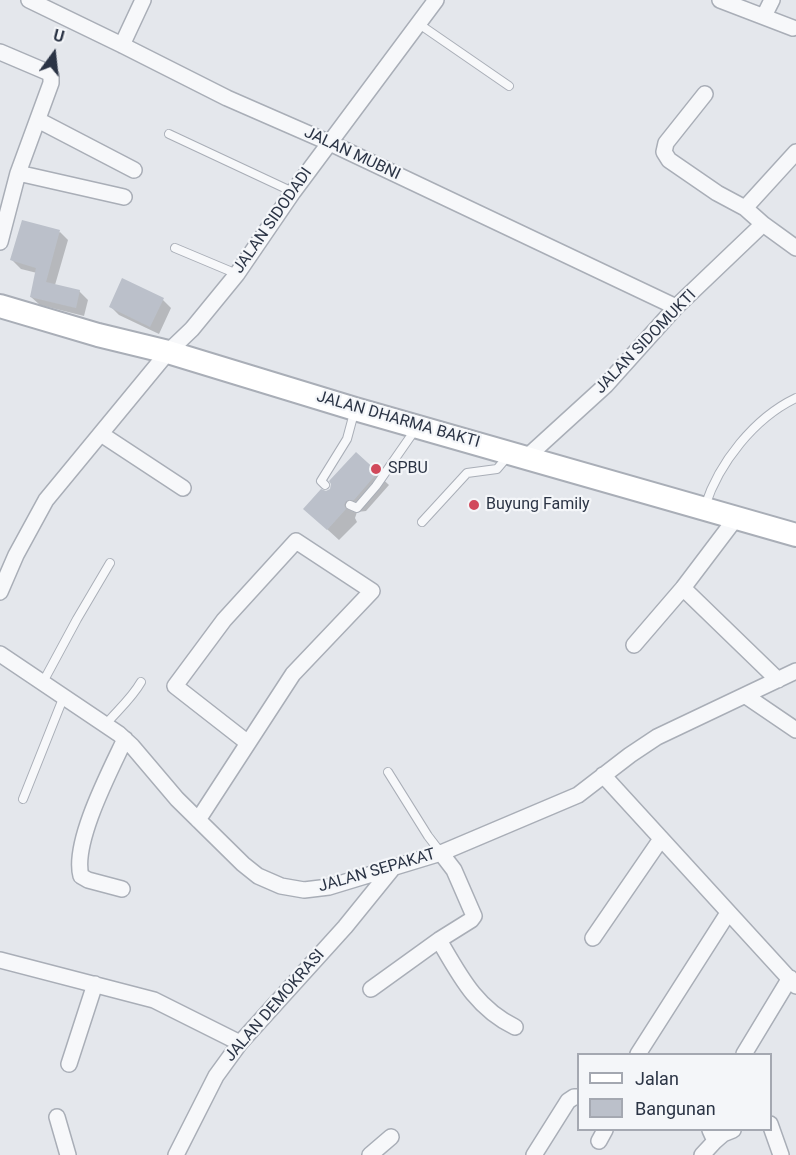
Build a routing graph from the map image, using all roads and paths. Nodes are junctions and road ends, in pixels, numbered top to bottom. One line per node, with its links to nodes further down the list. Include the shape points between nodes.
1 (29, 0): 9 (street, JALAN MUBNI)
2 (143, 0): 9 (street)
3 (436, 0): 7 (street, JALAN SIDODADI)
4 (720, 0): 6 (street)
5 (772, 0): 6 (street)
6 (764, 16): 8 (street)
7 (419, 24): 11 (lane); 15 (street, JALAN SIDODADI)
8 (793, 28)
9 (122, 45): 15 (street, JALAN MUBNI, via 226,98)
10 (0, 52): 13 (street, via 51,76)
11 (509, 86)
12 (705, 94): 21 (street, via 666,143 664,152 669,160)
13 (38, 120): 17 (street); 18 (street)
14 (169, 134): 19 (lane)
15 (330, 143): 19 (street, JALAN SIDODADI); 28 (street, JALAN MUBNI)
16 (796, 152): 21 (street)
17 (134, 170)
18 (18, 173): 20 (street); 23 (street)
19 (293, 192): 26 (street, JALAN SIDODADI)
20 (124, 197)
21 (745, 208): 22 (street)
22 (763, 224): 25 (street); 28 (street, JALAN SIDOMUKTI)
23 (0, 242)
24 (175, 248): 26 (lane)
25 (796, 248)
26 (237, 274): 29 (street, JALAN SIDODADI)
27 (0, 306): 29 (main road, JALAN DHARMA BAKTI)
28 (676, 307): 34 (street, JALAN SIDOMUKTI, via 606,385)
29 (168, 352): 31 (main road, JALAN DHARMA BAKTI); 33 (street, JALAN SIDODADI)
30 (796, 398): 38 (lane, via 774,409 753,428 718,475)
31 (356, 409): 32 (main road, JALAN DHARMA BAKTI); 35 (lane, via 347,439 321,481)
32 (418, 426): 34 (main road, JALAN DHARMA BAKTI); 37 (lane, via 376,486 357,508)
33 (101, 434): 36 (street); 44 (street, JALAN SIDODADI, via 46,500)
34 (519, 455): 38 (main road, JALAN DHARMA BAKTI); 40 (lane, via 497,469 467,473)
35 (325, 485)
36 (183, 488)
37 (350, 505)
38 (704, 509): 39 (main road, JALAN DHARMA BAKTI)
39 (736, 518): 41 (main road, JALAN DHARMA BAKTI); 43 (street)
40 (422, 522)
41 (796, 535)
42 (110, 563): 49 (lane)
43 (684, 588): 45 (street); 48 (street)
44 (0, 592)
45 (634, 645)
46 (0, 654): 49 (street, JALAN SEPAKAT)
47 (796, 671): 48 (street, JALAN SEPAKAT)
48 (778, 680): 52 (street, JALAN SEPAKAT)
49 (43, 682): 51 (street, JALAN SEPAKAT)
50 (141, 682): 53 (lane)
51 (64, 696): 53 (street, JALAN SEPAKAT); 59 (lane)
52 (746, 696): 54 (street); 58 (street, JALAN SEPAKAT, via 657,737)
53 (106, 724): 55 (street, JALAN SEPAKAT)
54 (796, 730)
55 (125, 740): 60 (street, JALAN SEPAKAT); 64 (street, via 80,848 78,866 81,876 88,880)
56 (248, 743): 56 (street, via 175,686 224,620 296,541 372,591 293,674); 60 (street)
57 (388, 772): 62 (lane)
58 (603, 775): 61 (street); 62 (street, JALAN SEPAKAT, via 578,795)
59 (23, 799)
60 (198, 820): 63 (street, JALAN SEPAKAT, via 258,876 281,886 304,890 329,887)
61 (661, 839): 65 (street); 66 (street)
62 (441, 853): 63 (street, JALAN SEPAKAT); 67 (street, via 454,870 474,916)
63 (392, 869): 73 (street, JALAN DEMOKRASI)
64 (122, 889)
65 (728, 913): 69 (street); 74 (street)
66 (592, 938)
67 (439, 940): 71 (street); 72 (street, via 483,1007)
68 (0, 960): 70 (street)
69 (793, 982): 75 (street)
70 (95, 984): 73 (street, via 154,1000); 76 (street)
71 (371, 989)
72 (515, 1027)
73 (240, 1043): 84 (street, JALAN DEMOKRASI, via 216,1076)
74 (639, 1053)
75 (745, 1053)
76 (69, 1064)
77 (577, 1097): 86 (street, via 568,1101)
78 (57, 1117): 83 (street)
79 (772, 1127): 88 (street)
80 (730, 1131): 81 (street)
81 (713, 1135): 87 (street)
82 (391, 1137): 85 (street)
83 (68, 1155)
84 (176, 1155)
85 (370, 1155)
86 (534, 1155)
87 (702, 1155)
88 (781, 1155)

